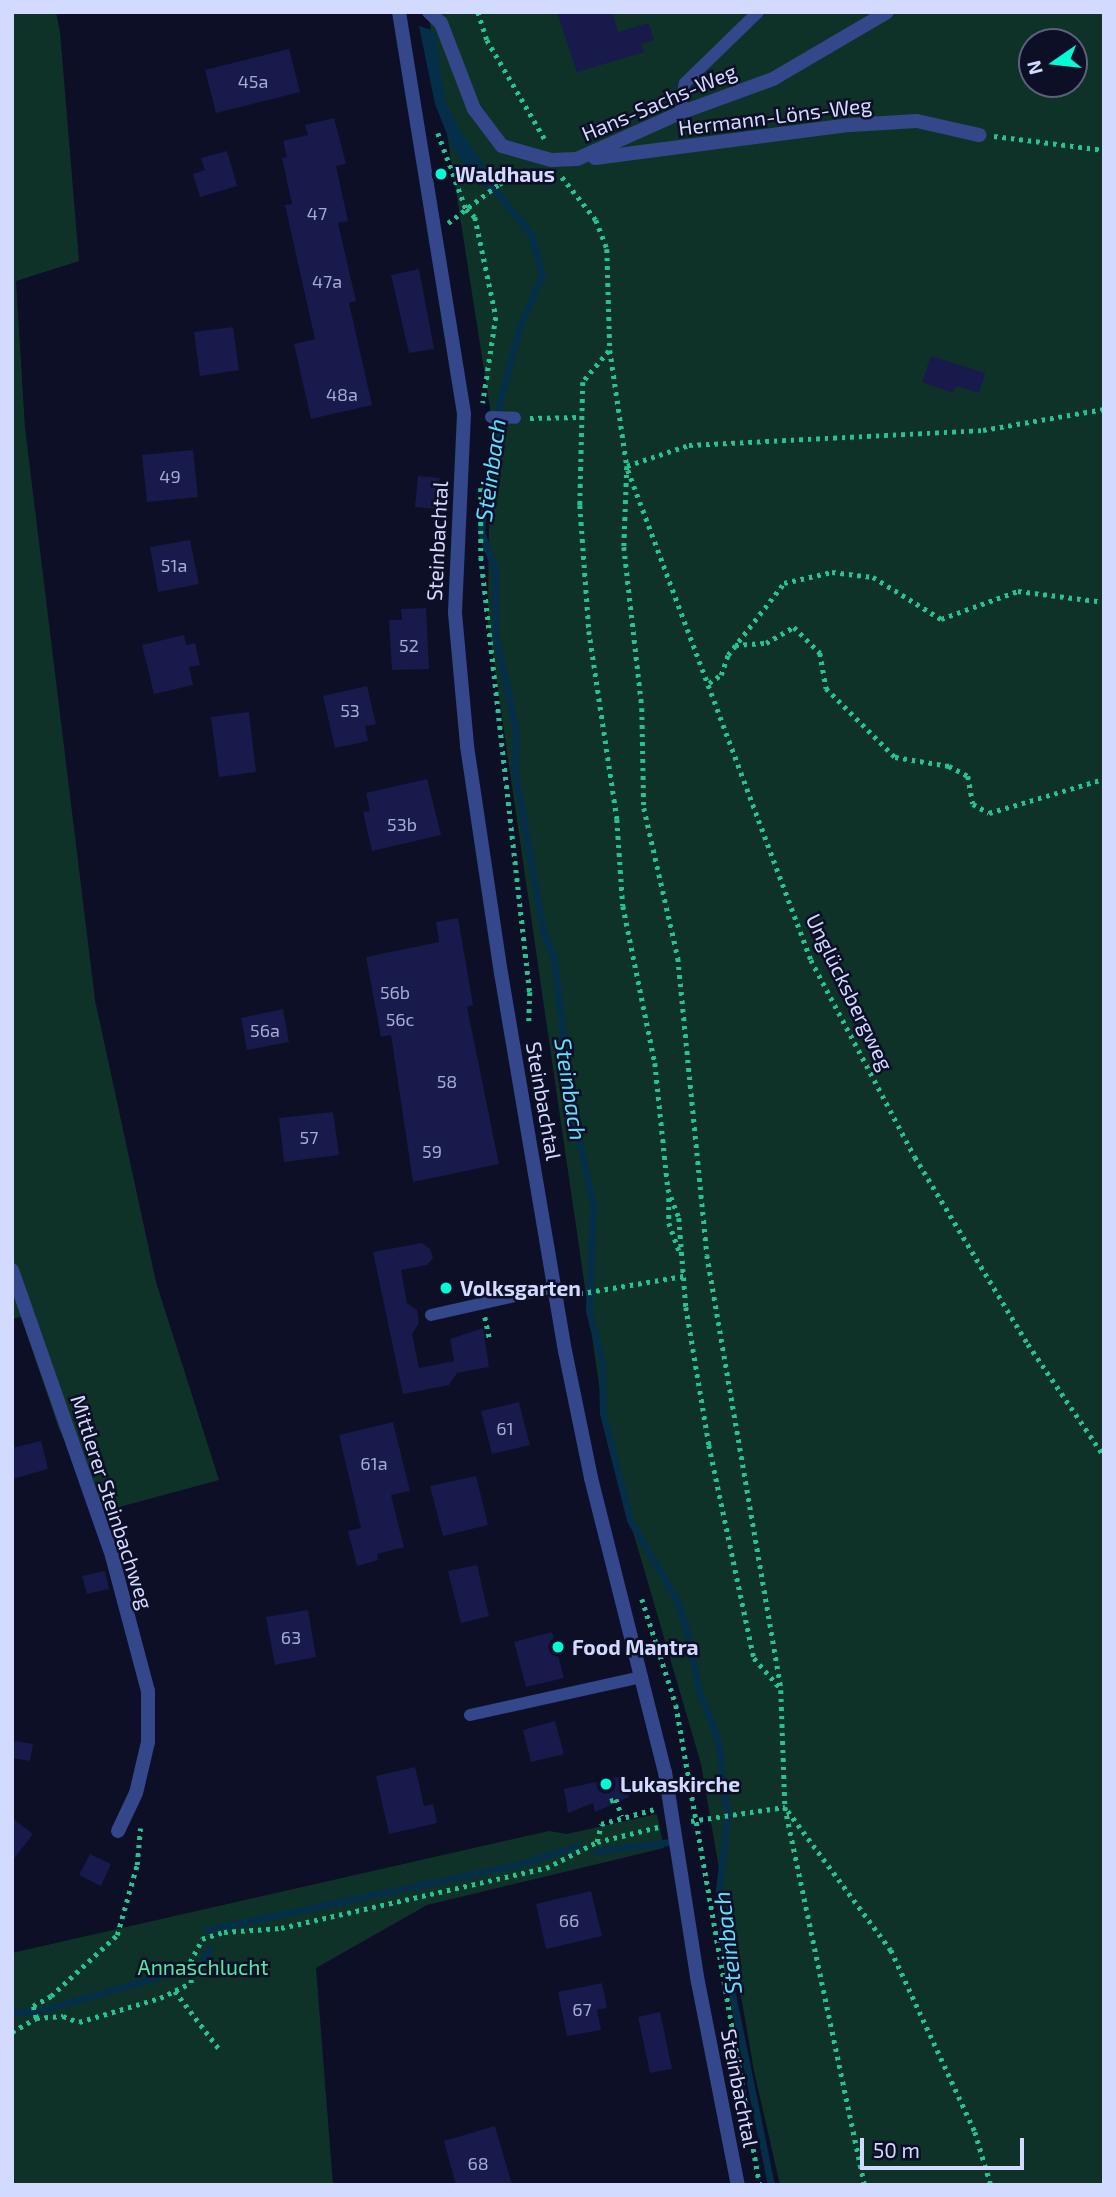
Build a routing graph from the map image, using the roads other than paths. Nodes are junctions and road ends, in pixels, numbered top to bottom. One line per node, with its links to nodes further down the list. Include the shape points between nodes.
1 (399, 12): 11 (street, Steinbachtal, via 464,414 455,613 467,746)
2 (429, 12): 7 (street, Hans-Sachs-Weg, via 441,23 474,109 502,146 551,160)
3 (758, 12): 5 (lane, via 685,83)
4 (887, 12): 5 (street, Hans-Sachs-Weg, via 773,79)
5 (680, 113): 7 (street, Hans-Sachs-Weg)
6 (979, 135): 7 (street, Hermann-Löns-Weg, via 917,121 850,125 663,152)
7 (577, 159)
8 (486, 416): 9 (lane)
9 (515, 418)
10 (12, 1270): 15 (street, Mittlerer Steinbachweg, via 113,1556 148,1691 148,1742 136,1793)
11 (561, 1284): 12 (lane); 13 (street, Steinbachtal, via 591,1478)
12 (432, 1315)
13 (642, 1677): 14 (lane); 16 (street, Steinbachtal)
14 (470, 1715)
15 (118, 1831)
16 (738, 2185)

